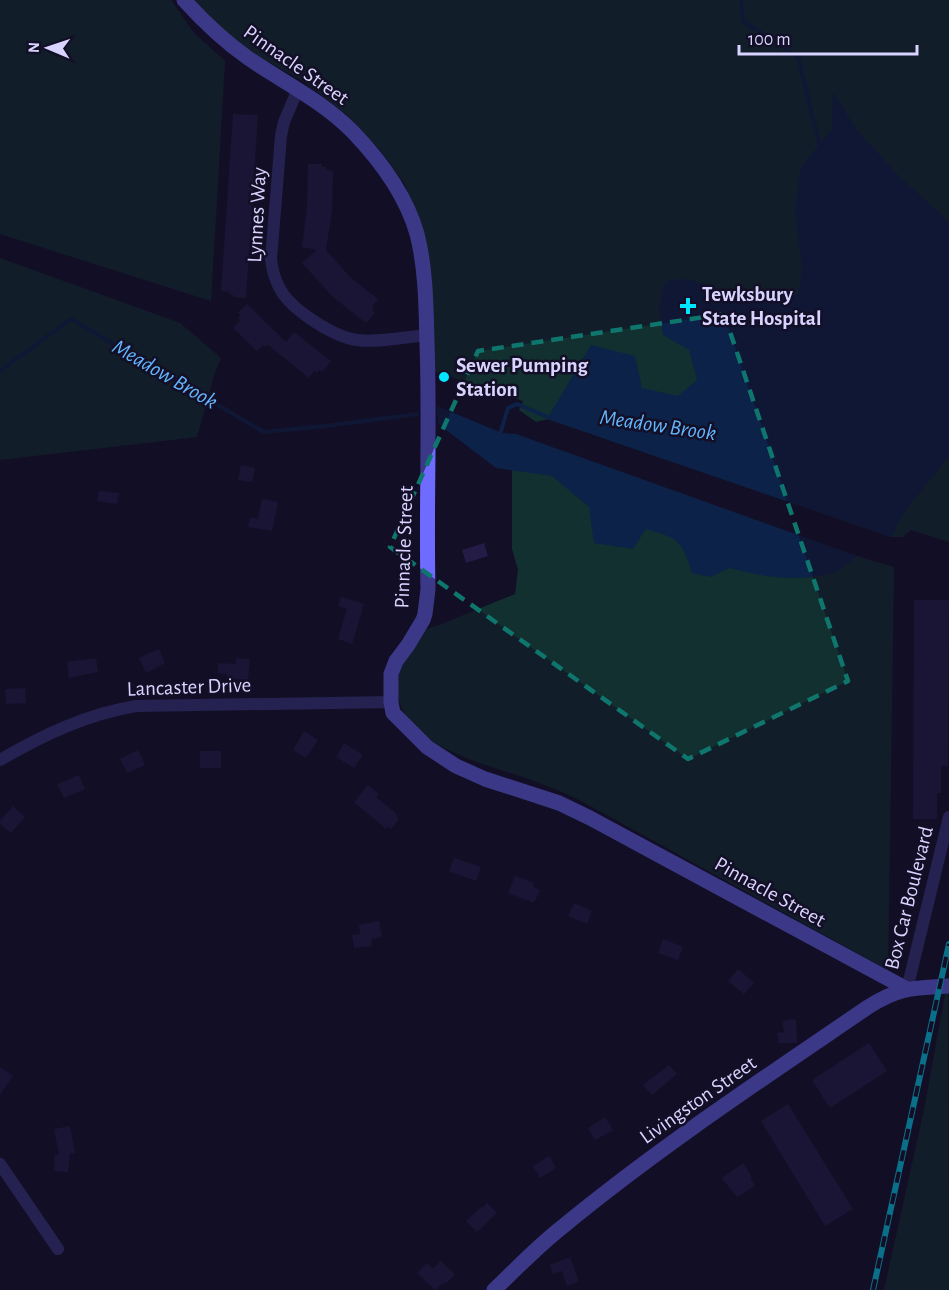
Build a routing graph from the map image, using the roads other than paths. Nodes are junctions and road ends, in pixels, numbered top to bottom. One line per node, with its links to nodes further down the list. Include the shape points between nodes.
1 (184, 0): 2 (street, Pinnacle Street, via 223,38)
2 (298, 89): 3 (street, Pinnacle Street, via 350,130 378,160 410,214 417,236); 3 (street, Lynnes Way, via 281,136 271,259 279,287 293,305 340,336 362,340)
3 (427, 335): 4 (street, Pinnacle Street, via 428,589 423,620 391,674)
4 (391, 702): 5 (street, Lancaster Drive, via 136,706 78,720); 8 (street, Pinnacle Street, via 393,713 403,724 427,747 456,766 590,818)
5 (0, 760)
6 (949, 817): 8 (street, Box Car Boulevard)
7 (949, 986): 8 (street, Livingston Street)
8 (907, 989): 11 (street, Livingston Street, via 879,1001 697,1125 561,1227)
9 (0, 1164): 10 (street)
10 (58, 1249)
11 (494, 1290)

